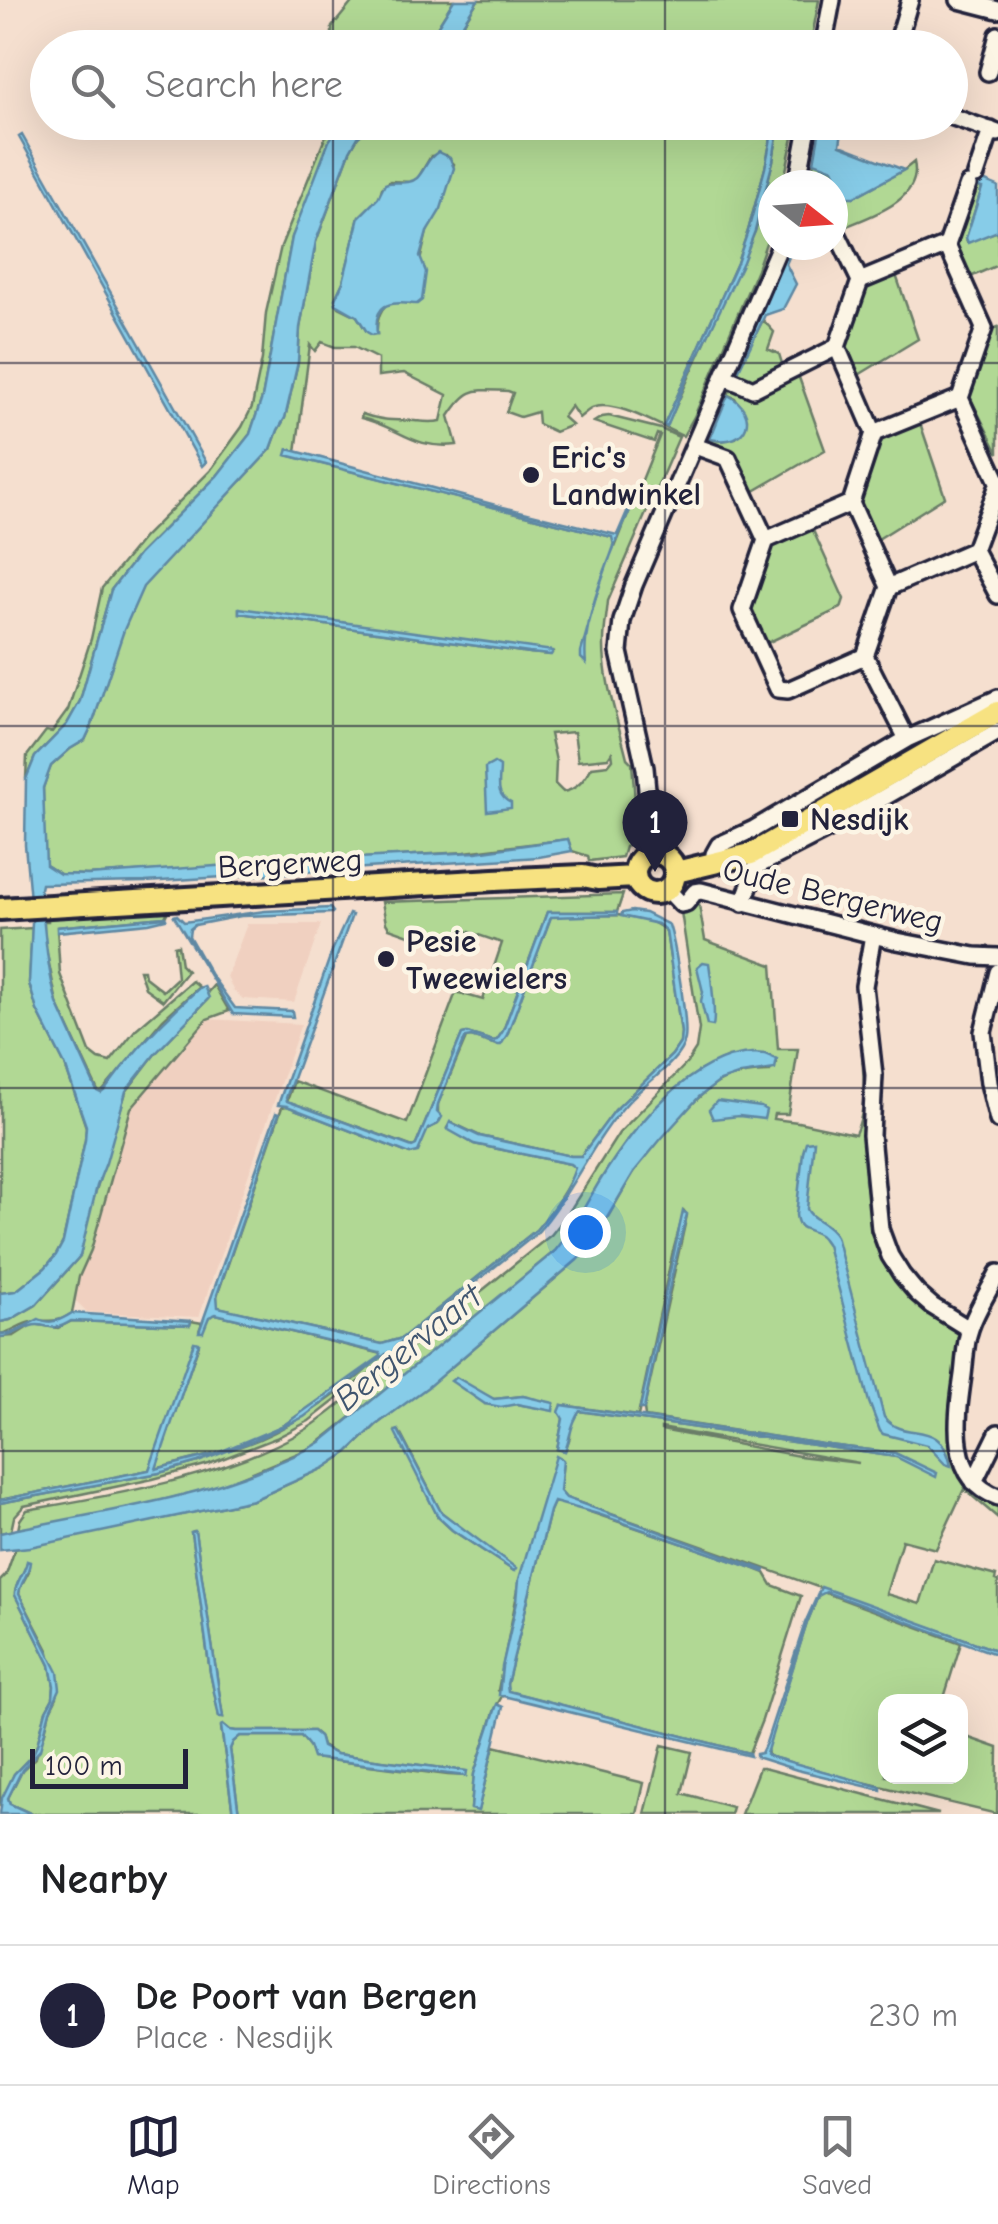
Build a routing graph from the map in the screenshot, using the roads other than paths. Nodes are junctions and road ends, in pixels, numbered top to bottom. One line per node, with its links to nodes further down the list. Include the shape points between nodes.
1 (832, 0): 5 (street)
2 (910, 0): 6 (street)
3 (959, 0): 4 (street)
4 (998, 10)
5 (826, 30)
6 (901, 30)
7 (998, 35): 8 (street)
8 (988, 72)
9 (968, 122): 10 (street)
10 (995, 132): 13 (street)
11 (806, 140): 12 (street)
12 (800, 170)
13 (947, 246): 16 (street); 17 (street)
14 (848, 256): 16 (street)
15 (774, 260): 19 (street)
16 (860, 281): 18 (street)
17 (991, 325): 20 (street)
18 (837, 348): 19 (street, via 753,389); 21 (street)
19 (725, 377): 22 (street)
20 (960, 398): 21 (street); 23 (street)
21 (874, 433): 24 (street)
22 (695, 446): 25 (street, via 728,458); 36 (street, via 621,628 620,663 645,768)
23 (998, 484): 26 (street)
24 (851, 503): 25 (street); 27 (street)
25 (766, 540): 29 (street, via 742,610 778,689)
26 (974, 550): 27 (street); 28 (street)
27 (889, 587): 29 (street)
28 (998, 595)
29 (866, 656): 33 (street)
30 (997, 690): 33 (street)
31 (998, 712): 34 (main road)
32 (998, 732): 38 (street, via 757,866)
33 (907, 739): 35 (street, via 719,845)
34 (778, 838): 35 (main road); 37 (main road, via 751,854)
35 (714, 854): 37 (main road)
36 (641, 865): 37 (main road, via 668,856); 37 (main road, via 638,884 648,892 662,892); 39 (main road, Bergerweg, via 598,879)
37 (672, 874): 38 (street, Oude Bergerweg, via 682,904 698,891)
38 (743, 903): 40 (street, Oude Bergerweg)
39 (0, 909)
40 (874, 935): 41 (street, Oude Bergerweg); 45 (street, via 864,986 880,1229 917,1293)
41 (998, 957)
42 (998, 972): 43 (street, via 983,1032)
43 (998, 1120)
44 (998, 1273): 45 (street)
45 (969, 1329): 47 (street, via 958,1439)
46 (998, 1432): 47 (street)
47 (974, 1482): 48 (street)
48 (998, 1496)

